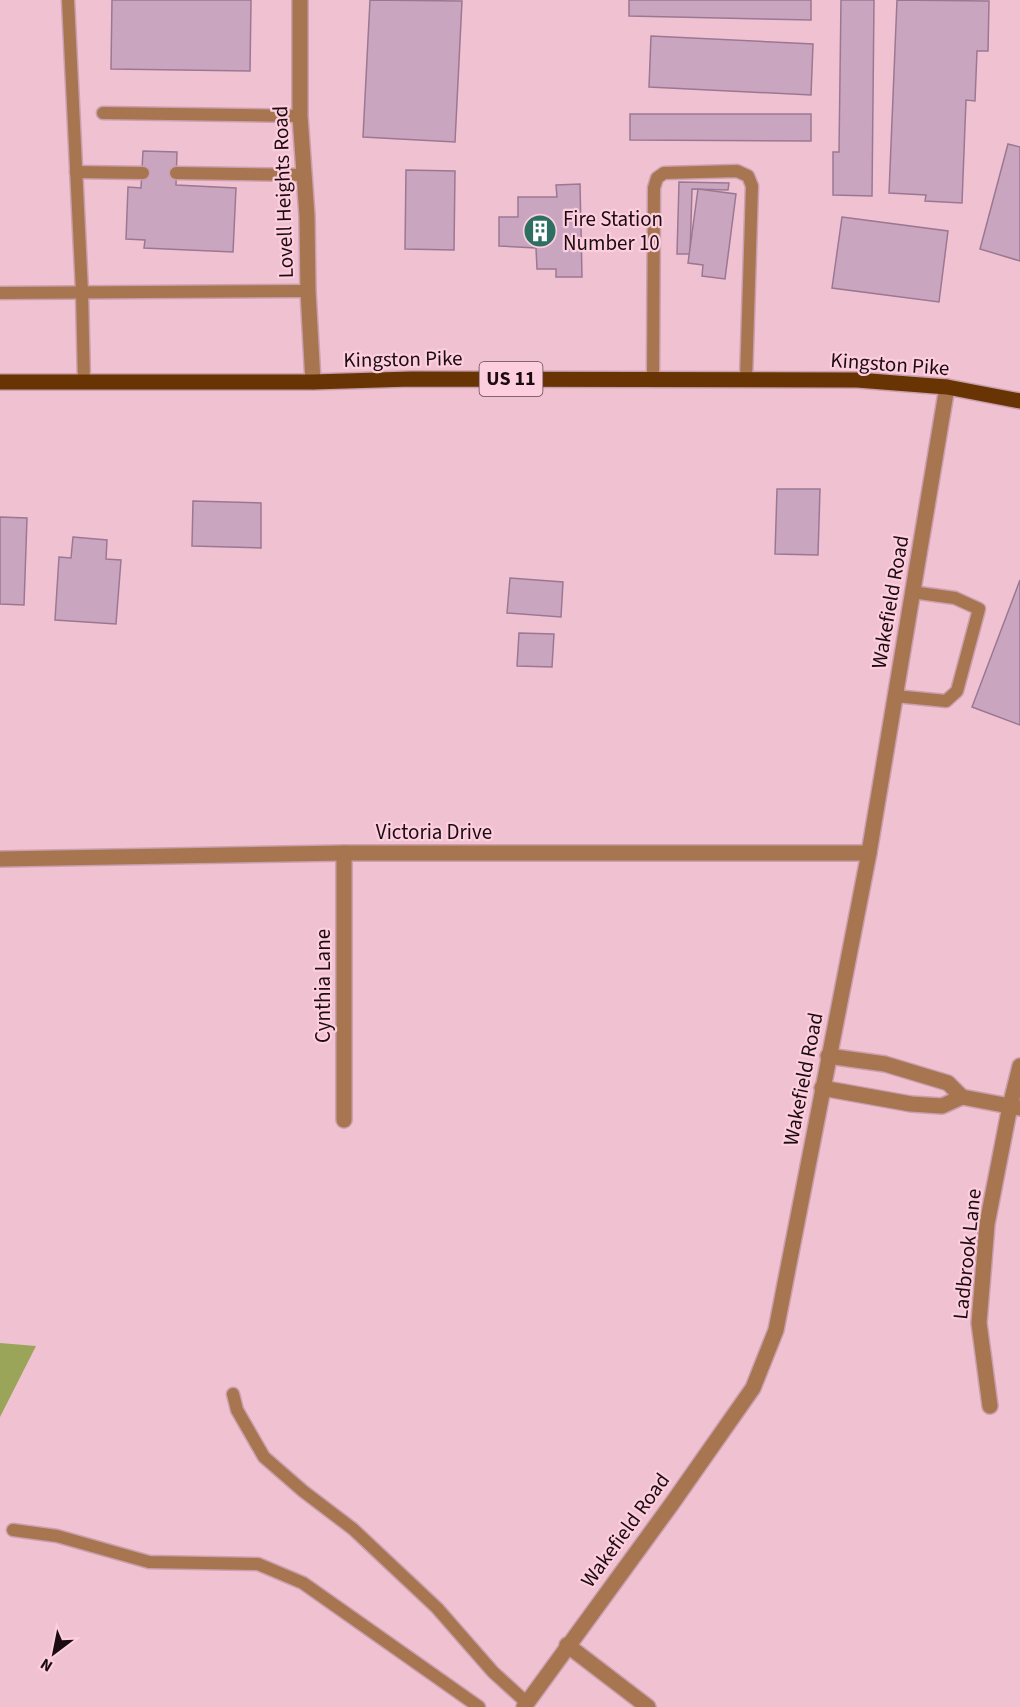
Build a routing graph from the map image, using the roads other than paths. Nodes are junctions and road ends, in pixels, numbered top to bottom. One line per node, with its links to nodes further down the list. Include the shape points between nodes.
1 (68, 0): 5 (lane)
2 (300, 0): 4 (street, Lovell Heights Road)
3 (103, 112): 4 (lane)
4 (300, 116): 8 (street, Lovell Heights Road)
5 (76, 172): 6 (lane); 10 (lane)
6 (142, 173)
7 (176, 173): 8 (lane)
8 (304, 175): 9 (street, Lovell Heights Road)
9 (308, 291): 10 (lane); 15 (street, Lovell Heights Road)
10 (82, 292): 11 (lane); 16 (lane)
11 (0, 293)
12 (653, 380): 13 (main road, Kingston Pike / US 11); 13 (lane, via 657,178 664,173 737,171 748,176 752,186); 15 (main road, Kingston Pike / US 11)
13 (746, 380): 17 (main road, Kingston Pike / US 11, via 857,380)
14 (0, 382): 16 (main road, Kingston Pike / US 11)
15 (313, 382): 16 (main road, Kingston Pike / US 11)
16 (84, 383)
17 (947, 387): 18 (main road, Kingston Pike / US 11); 19 (street, Wakefield Road)
18 (1020, 401)
19 (912, 592): 20 (street, Wakefield Road); 20 (lane, via 955,598 979,609 957,691 946,701)
20 (895, 696): 22 (street, Wakefield Road)
21 (344, 852): 22 (street, Victoria Drive); 23 (street, Victoria Drive); 29 (street, Cynthia Lane)
22 (869, 853): 24 (street, Wakefield Road)
23 (0, 858)
24 (828, 1056): 26 (street, Wakefield Road); 27 (street, via 885,1065 948,1083)
25 (1020, 1066): 28 (street, Ladbrook Lane)
26 (822, 1088): 27 (street, via 942,1106); 33 (street, Wakefield Road, via 776,1330 753,1388)
27 (962, 1098): 28 (street)
28 (1015, 1107): 31 (street, Ladbrook Lane, via 987,1224 979,1323)
29 (344, 1120)
30 (233, 1394): 34 (lane, via 237,1410 264,1457 361,1537 437,1608)
31 (990, 1406)
32 (13, 1530): 35 (lane, via 57,1536 149,1562 258,1564 303,1583)
33 (567, 1645): 34 (street, Wakefield Road); 36 (street)
34 (525, 1705)
35 (479, 1707)
36 (648, 1707)

